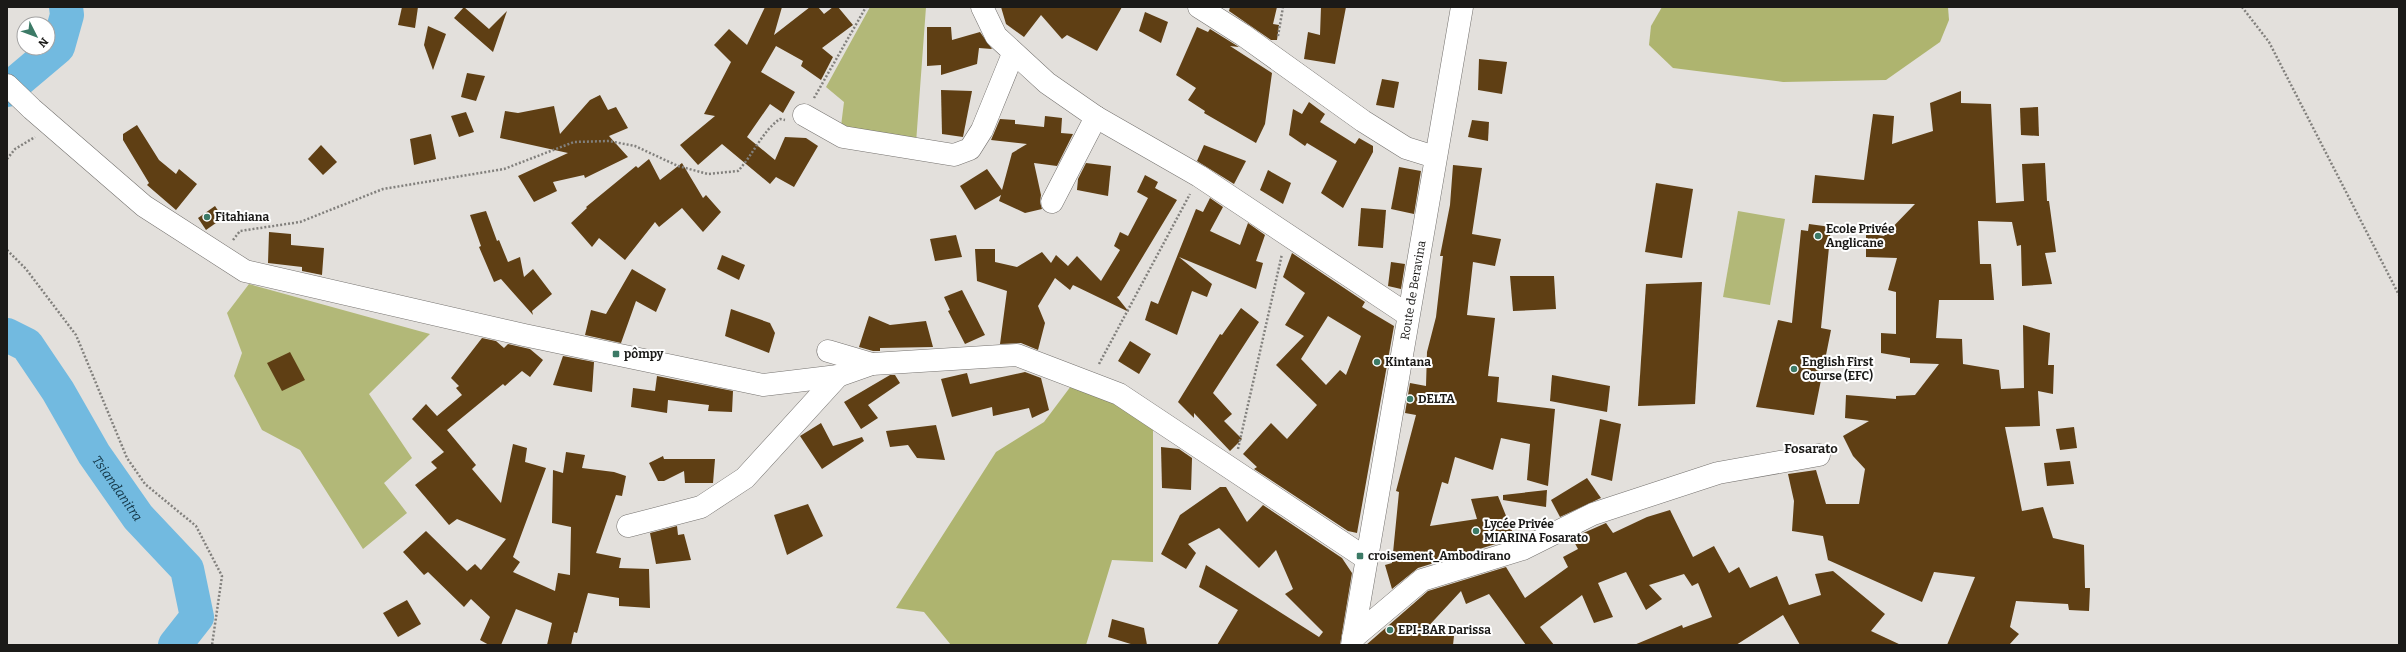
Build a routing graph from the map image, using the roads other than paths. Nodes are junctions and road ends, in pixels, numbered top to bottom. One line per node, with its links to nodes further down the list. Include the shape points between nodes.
1 (982, 7): 4 (street, via 996,36)
2 (1199, 7): 8 (street, via 1276,57 1363,121 1406,148)
3 (1462, 7): 8 (street, Route de Beravina)
4 (1013, 54): 6 (street, via 982,130 970,149 954,155 843,137); 7 (street, via 1047,83)
5 (7, 85): 13 (street, via 144,206 245,272 524,335 764,385)
6 (804, 115)
7 (1096, 117): 9 (street); 10 (street, via 1199,176)
8 (1435, 158): 10 (street, Route de Beravina)
9 (1052, 202)
10 (1408, 316): 16 (street, Route de Beravina)
11 (828, 351): 12 (street)
12 (872, 364): 13 (street); 16 (street, via 1017,355 1119,394)
13 (838, 376): 15 (street, via 745,478 701,507)
14 (1819, 454): 17 (street, via 1718,473 1593,514 1523,549 1422,580)
15 (628, 526)
16 (1367, 559): 17 (street, Route de Beravina)
17 (1353, 642)

